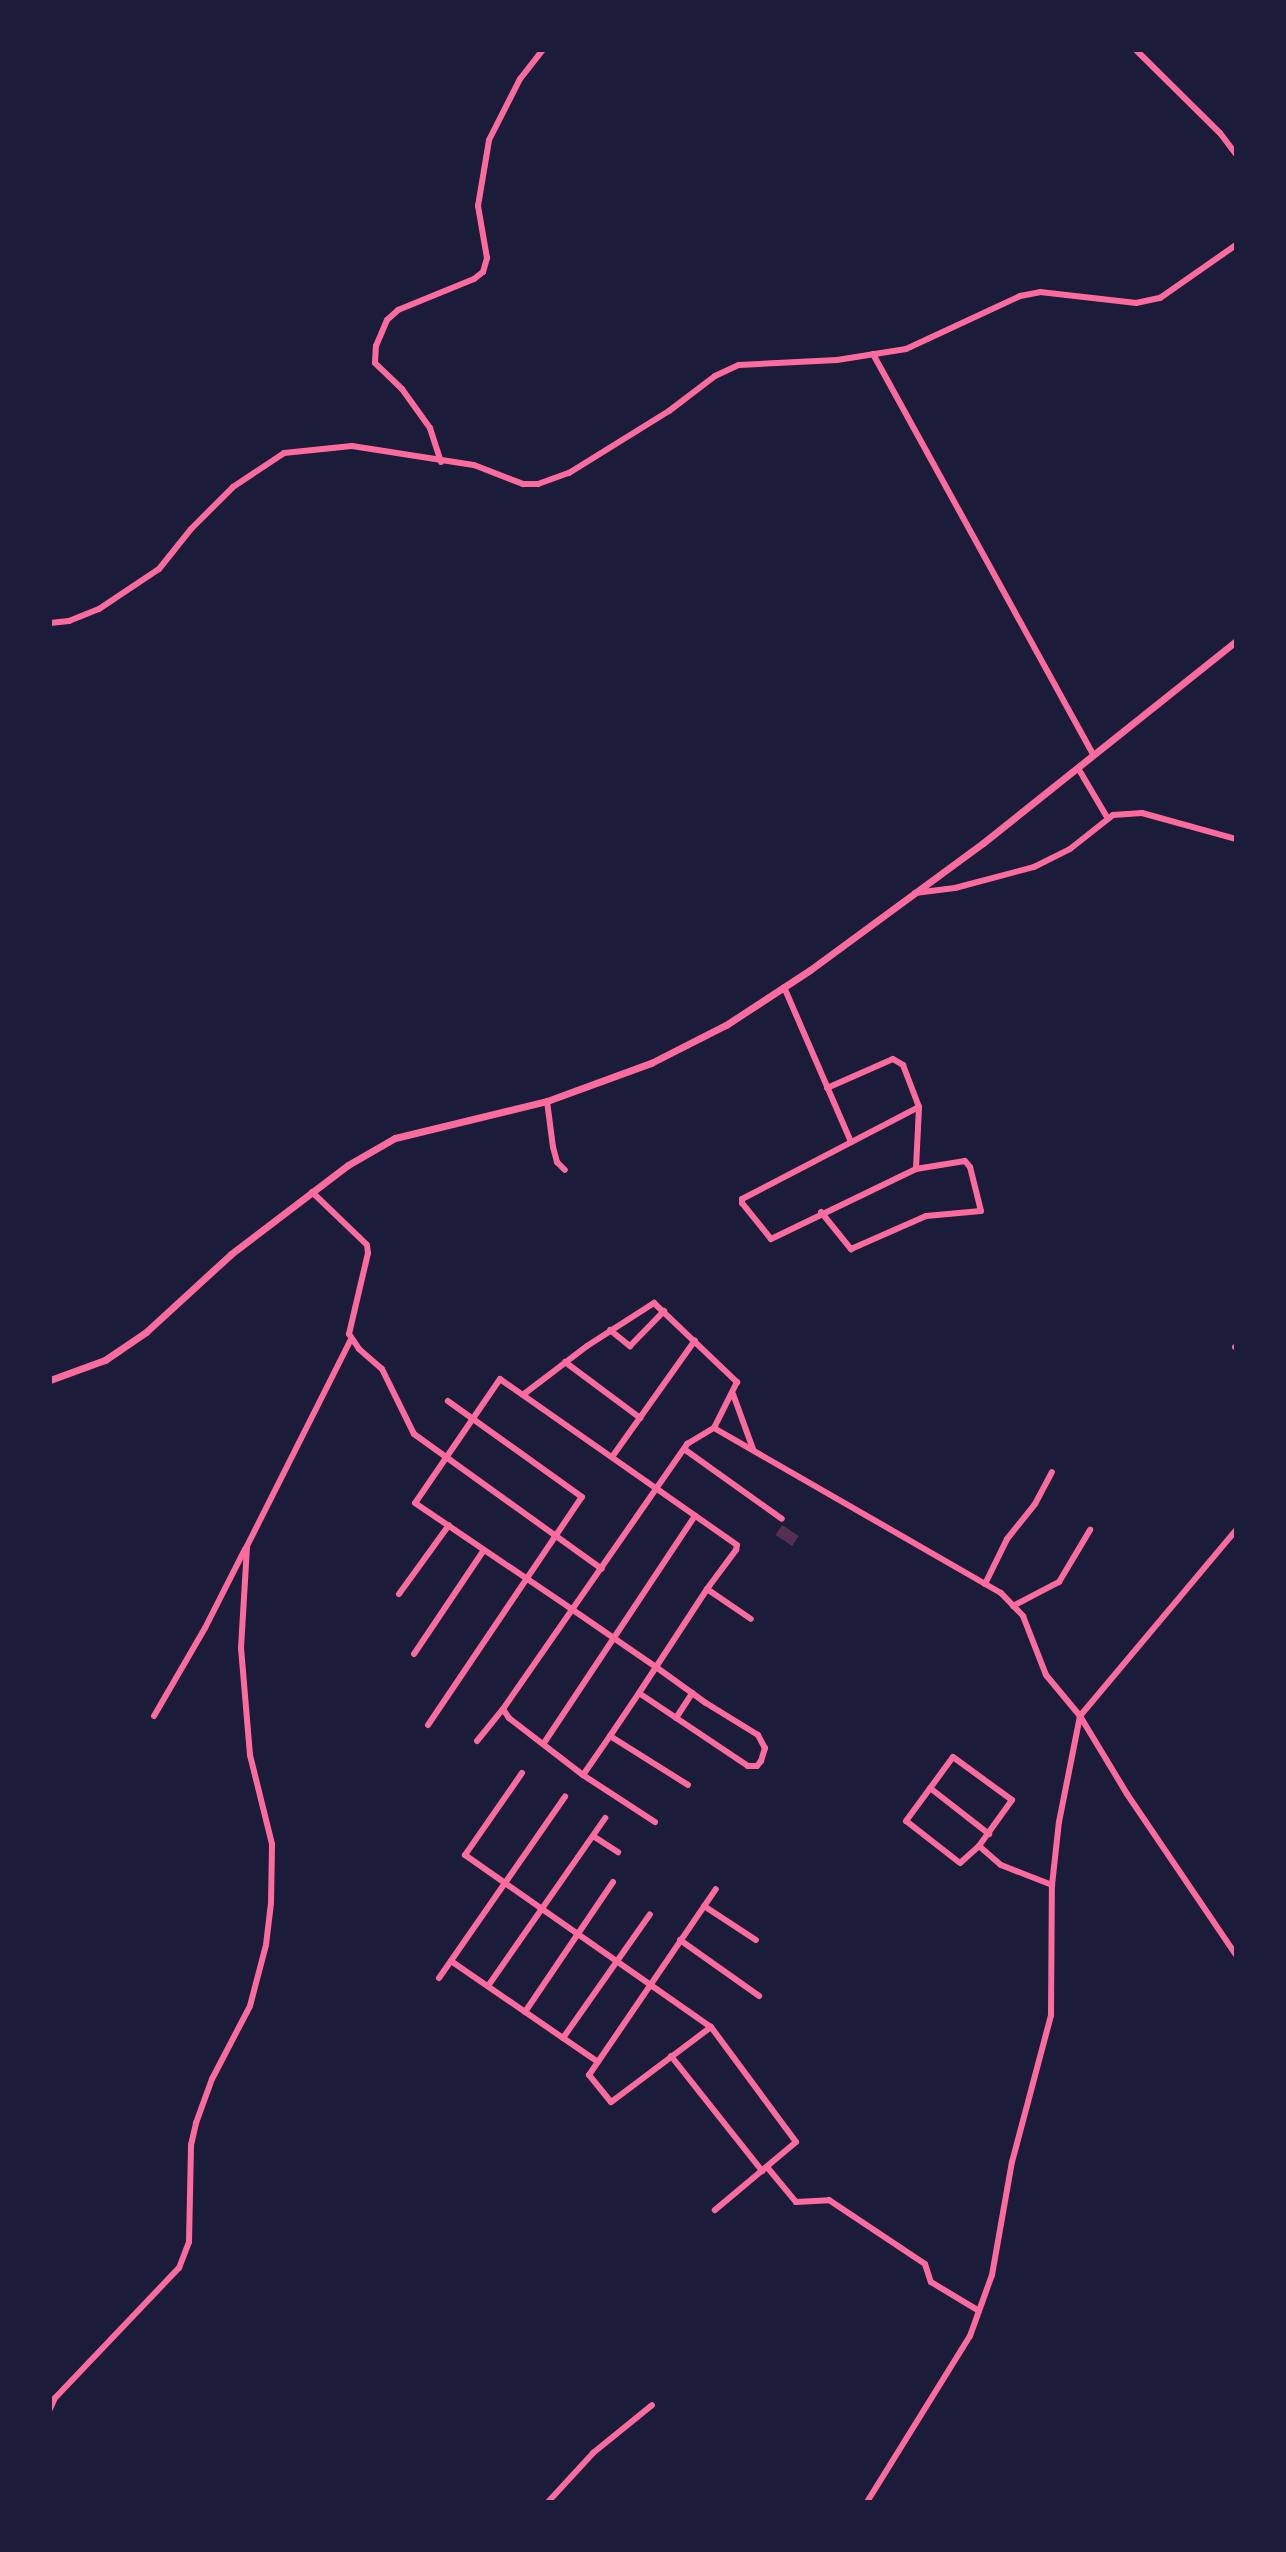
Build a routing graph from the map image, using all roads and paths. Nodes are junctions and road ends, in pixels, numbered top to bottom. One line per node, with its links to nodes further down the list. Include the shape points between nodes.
1 (543, 50): 6 (street, via 520,79 489,140 478,206 487,258 483,272 398,310 387,320 376,346 375,363 430,428)
2 (1136, 50): 3 (street)
3 (1236, 154)
4 (1236, 245): 5 (street, via 1160,298 1136,303 1040,292 1020,296 906,349)
5 (873, 354): 6 (street, via 739,365 569,473 538,484 523,484 474,465); 9 (street)
6 (441, 462): 7 (street, via 352,446 284,453 233,487 159,569 99,609)
7 (50, 623)
8 (1236, 641): 9 (street)
9 (1093, 754): 10 (street)
10 (1078, 768): 11 (street); 13 (street)
11 (1108, 819): 12 (street, via 1142,813); 13 (street, via 1070,849 1034,867)
12 (1236, 839)
13 (915, 893): 14 (street)
14 (784, 987): 15 (street); 16 (street, via 726,1025 651,1063)
15 (827, 1088): 17 (street, via 893,1059 903,1065); 18 (street)
16 (547, 1101): 20 (street, via 553,1147); 21 (street, via 395,1138)
17 (919, 1107): 18 (street); 19 (street)
18 (851, 1142): 22 (street, via 742,1201 771,1239)
19 (916, 1169): 22 (street); 22 (street, via 965,1161 981,1211 926,1216 851,1249)
20 (565, 1170)
21 (312, 1192): 25 (street, via 367,1245); 28 (street, via 231,1254 146,1332 105,1360)
22 (821, 1212)
23 (664, 1311): 24 (street, via 650,1303); 24 (street, via 630,1346); 26 (street)
24 (610, 1330): 27 (street)
25 (351, 1339): 37 (street, via 382,1369 414,1434); 47 (street)
26 (695, 1340): 30 (street, via 735,1378); 32 (street)
27 (565, 1362): 29 (street); 32 (street)
28 (50, 1380)
29 (524, 1394): 33 (street, via 500,1379); 38 (street)
30 (733, 1394): 34 (street); 36 (street)
31 (448, 1401): 33 (street)
32 (640, 1418): 38 (street)
33 (473, 1420): 37 (street); 46 (street, via 581,1496)
34 (714, 1428): 35 (street, via 701,1432); 36 (street)
35 (684, 1449): 40 (street); 42 (street)
36 (753, 1449): 51 (street)
37 (445, 1457): 43 (street, via 415,1503); 46 (street)
38 (612, 1457): 40 (street)
39 (1052, 1472): 51 (street, via 1007,1539)
40 (657, 1489): 41 (street); 49 (street)
41 (695, 1516): 52 (street, via 737,1545); 57 (street)
42 (782, 1519)
43 (449, 1525): 48 (street); 53 (street)
44 (1090, 1530): 54 (street, via 1059,1582)
45 (1236, 1530): 64 (street)
46 (555, 1536): 49 (street); 50 (street)
47 (247, 1546): 63 (street); 107 (street, via 241,1648 248,1739 273,1860 266,1945 250,2006 196,2123 189,2242 179,2268)
48 (484, 1550): 50 (street); 58 (street)
49 (602, 1569): 55 (street)
50 (527, 1578): 55 (street); 66 (street)
51 (985, 1584): 54 (street)
52 (707, 1589): 56 (street); 59 (street)
53 (399, 1594)
54 (1013, 1606): 64 (street, via 1035,1639 1046,1675)
55 (573, 1610): 57 (street); 62 (street)
56 (751, 1619)
57 (614, 1638): 59 (street); 69 (street)
58 (414, 1654)
59 (656, 1667): 60 (street); 61 (street)
60 (639, 1693): 65 (street); 67 (street)
61 (692, 1693): 65 (street); 65 (street, via 758,1735 765,1748 761,1761 748,1766)
62 (503, 1709): 68 (street); 69 (street)
63 (154, 1716)
64 (1080, 1716): 83 (street); 91 (street)
65 (676, 1718)
66 (428, 1725)
67 (610, 1736): 71 (street); 72 (street)
68 (477, 1741)
69 (544, 1743): 71 (street)
70 (522, 1773): 81 (street, via 465,1855)
71 (583, 1775): 76 (street)
72 (688, 1785)
73 (930, 1788): 77 (street); 77 (street, via 955,1757 1012,1797); 79 (street, via 906,1817 907,1823 960,1863)
74 (565, 1797): 81 (street)
75 (605, 1818): 78 (street)
76 (655, 1822)
77 (989, 1834): 79 (street)
78 (593, 1836): 80 (street); 86 (street)
79 (979, 1846): 83 (street, via 1001,1865)
80 (618, 1852)
81 (504, 1880): 86 (street); 93 (street)
82 (613, 1882): 88 (street)
83 (1052, 1885): 105 (street, via 1051,2015 1012,2162 992,2275)
84 (716, 1889): 85 (street)
85 (704, 1906): 89 (street); 90 (street)
86 (543, 1907): 88 (street); 96 (street)
87 (650, 1914): 92 (street)
88 (579, 1932): 92 (street); 98 (street)
89 (680, 1940): 95 (street); 97 (street)
90 (756, 1940)
91 (1236, 1955)
92 (616, 1958): 95 (street); 100 (street)
93 (451, 1961): 94 (street); 96 (street)
94 (439, 1978)
95 (651, 1982): 99 (street); 102 (street)
96 (488, 1986): 98 (street)
97 (759, 1996)
98 (525, 2012): 100 (street)
99 (711, 2027): 101 (street); 103 (street, via 796,2142)
100 (563, 2038): 102 (street)
101 (671, 2056): 102 (street, via 611,2102 589,2075); 103 (street)
102 (598, 2062)
103 (764, 2169): 104 (street); 105 (street, via 796,2202 829,2200 925,2264 931,2282)
104 (715, 2210)
105 (979, 2311): 109 (street, via 933,2400)
106 (652, 2405): 108 (street, via 593,2453)
107 (50, 2409)
108 (548, 2502)
109 (867, 2502)

